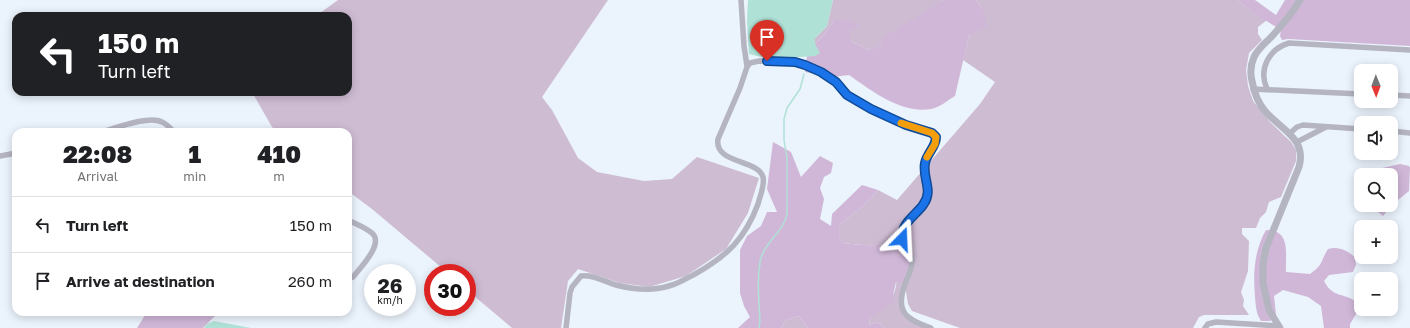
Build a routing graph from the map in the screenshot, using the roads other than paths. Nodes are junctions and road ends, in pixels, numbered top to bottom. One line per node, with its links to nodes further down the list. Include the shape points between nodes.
1 (741, 0): 4 (street)
2 (1300, 0): 5 (street, via 1292,13 1257,52 1251,77)
3 (1410, 50): 6 (street, via 1289,43 1280,46 1267,61 1263,72)
4 (747, 66): 23 (street, via 717,142 724,154 755,168 763,176 761,192 747,228 718,260 684,281 667,287 629,288 581,276 570,293); 24 (street, via 759,61 795,62 805,65 836,82 847,95 871,109 906,125 932,133 936,137 925,162 927,198 907,223 902,234 912,261 901,304 908,317)
5 (1253, 89): 6 (street); 16 (street, via 1265,111)
6 (1267, 89): 7 (street)
7 (1354, 94)
8 (1398, 95): 9 (street)
9 (1410, 96)
10 (1326, 127): 13 (street); 16 (street, via 1303,125); 17 (street)
11 (116, 128): 12 (street, via 153,120 162,122)
12 (169, 128)
13 (1354, 129)
14 (1398, 132): 15 (street)
15 (1410, 133)
16 (1289, 134): 17 (street)
17 (1297, 142): 22 (street, via 1301,160 1266,248 1263,264 1263,283 1269,310)
18 (12, 154): 19 (street)
19 (0, 156)
20 (352, 222): 21 (street, via 374,235 376,241 375,248)
21 (352, 277)
22 (1280, 327): 25 (street, via 1216,322 1208,324)
23 (566, 328)
24 (931, 328)
25 (1205, 328)

